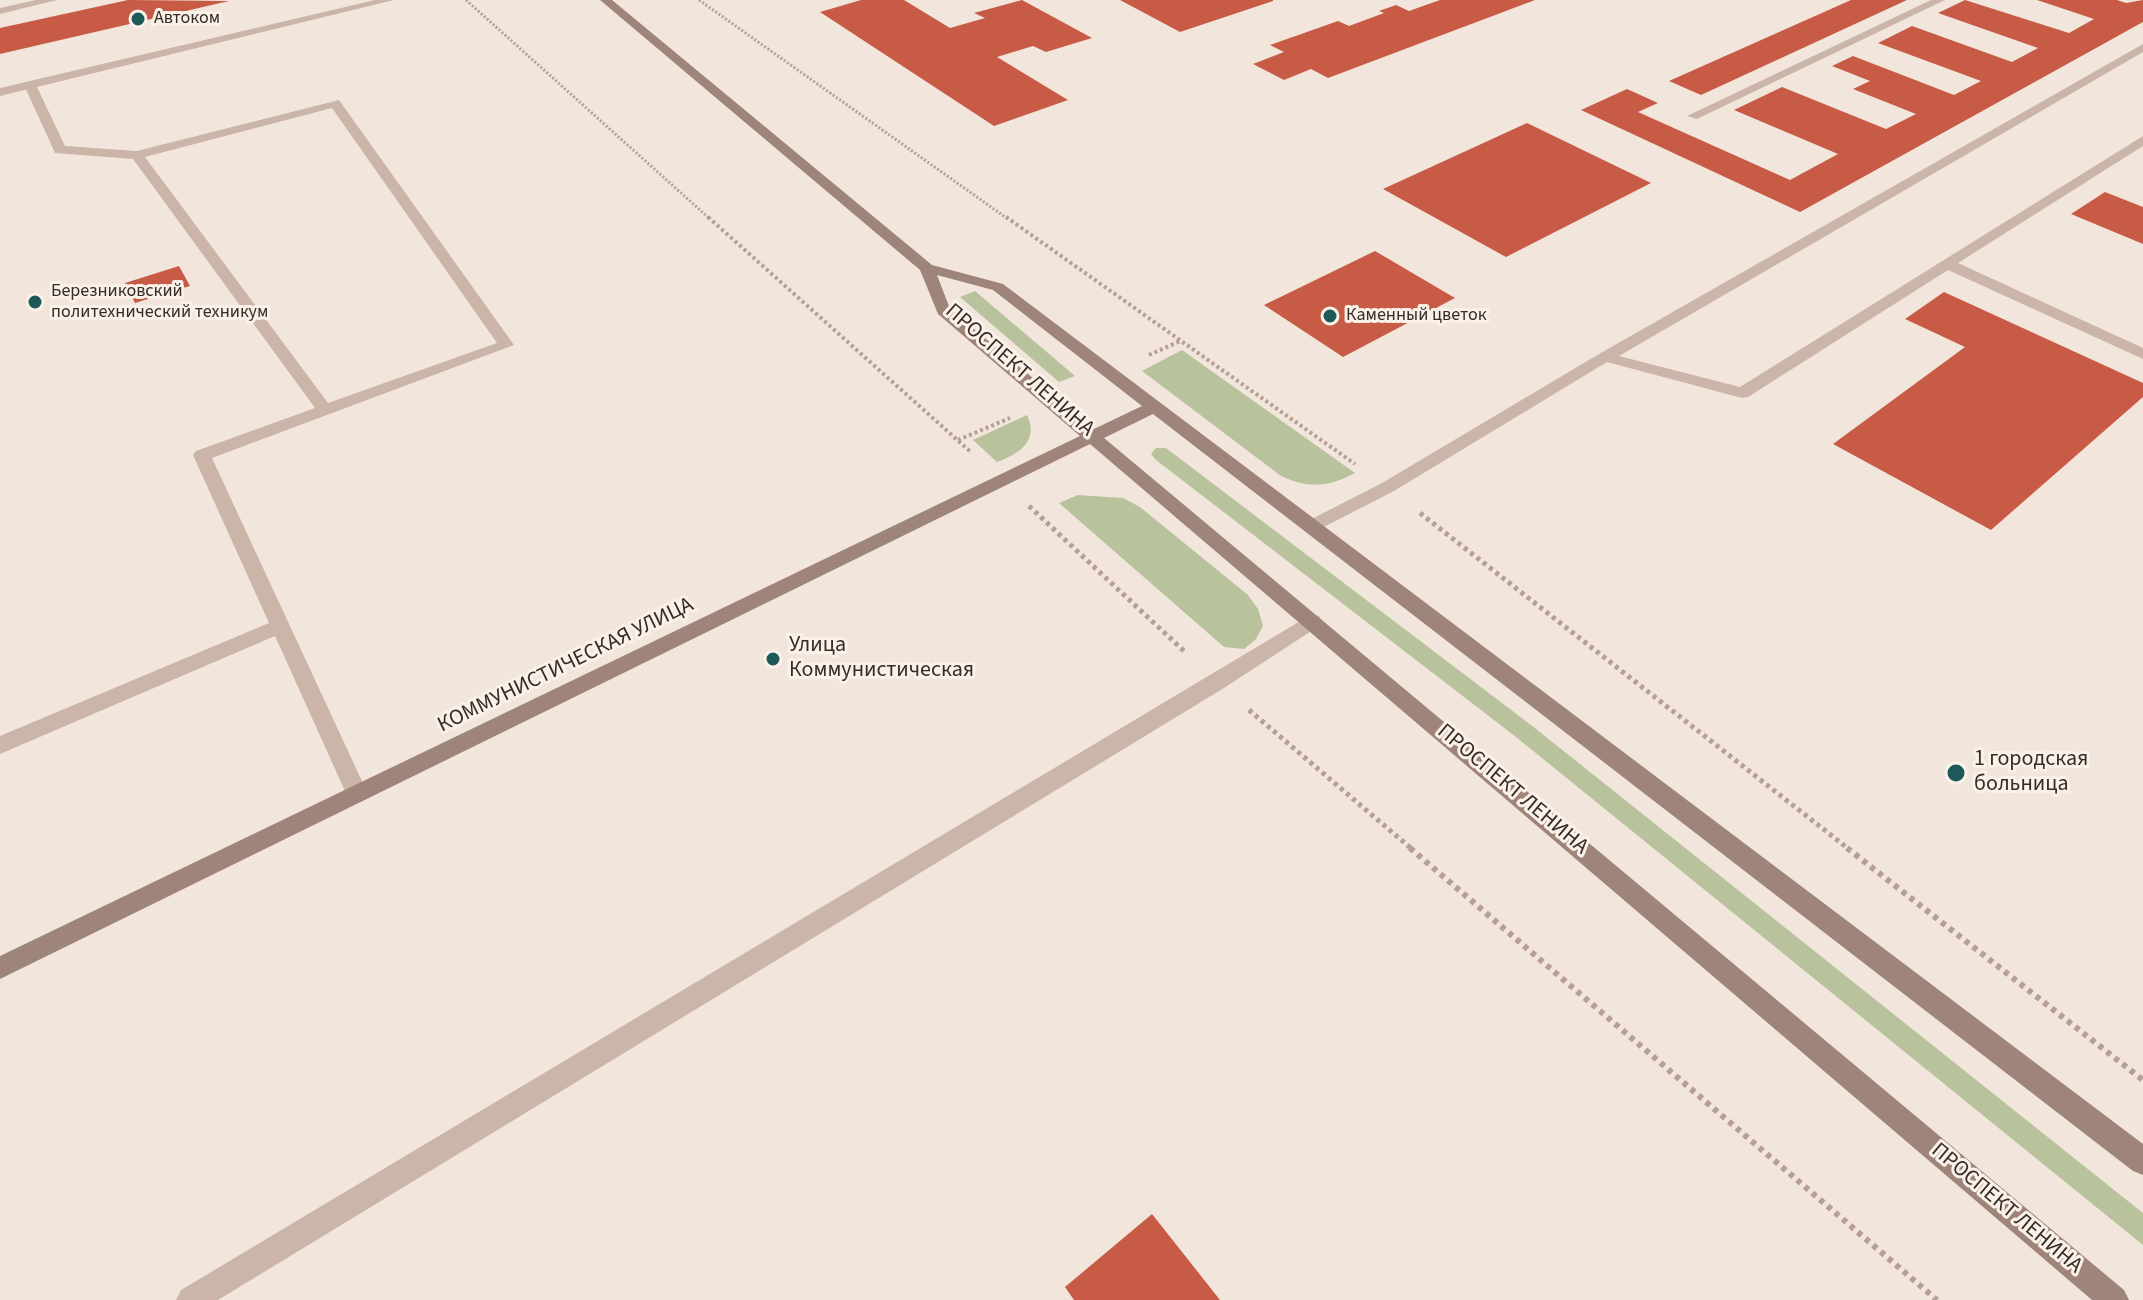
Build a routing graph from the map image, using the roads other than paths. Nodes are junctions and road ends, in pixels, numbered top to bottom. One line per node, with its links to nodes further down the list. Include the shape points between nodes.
1 (52, 0): 5 (street)
2 (389, 0): 7 (street)
3 (605, 0): 13 (main road, ПРОСПЕКТ ЛЕНИНА)
4 (1940, 0): 9 (street)
5 (0, 11)
6 (2143, 47): 15 (street)
7 (30, 85): 8 (street); 11 (street, via 60,150)
8 (0, 92)
9 (1693, 116)
10 (2143, 140): 12 (street)
11 (137, 155): 17 (street); 17 (street, via 335,103 506,345)
12 (1947, 264): 14 (street); 15 (street, via 1742,393)
13 (927, 268): 16 (main road, ПРОСПЕКТ ЛЕНИНА, via 998,287); 18 (main road, ПРОСПЕКТ ЛЕНИНА, via 943,311)
14 (2143, 354)
15 (1605, 357): 19 (street, via 1388,487)
16 (1153, 407): 18 (main road, КОММУНИСТИЧЕСКАЯ УЛИЦА); 19 (main road, ПРОСПЕКТ ЛЕНИНА)
17 (324, 409): 21 (street, via 202,455)
18 (1093, 437): 20 (main road, ПРОСПЕКТ ЛЕНИНА); 23 (main road, КОММУНИСТИЧЕСКАЯ УЛИЦА)
19 (1310, 527): 25 (main road, ПРОСПЕКТ ЛЕНИНА)
20 (1312, 621): 26 (street); 27 (main road, ПРОСПЕКТ ЛЕНИНА)
21 (280, 626): 22 (street); 23 (street)
22 (0, 745)
23 (357, 794): 24 (main road, КОММУНИСТИЧЕСКАЯ УЛИЦА)
24 (0, 968)
25 (2143, 1161)
26 (191, 1300)
27 (2114, 1300)

